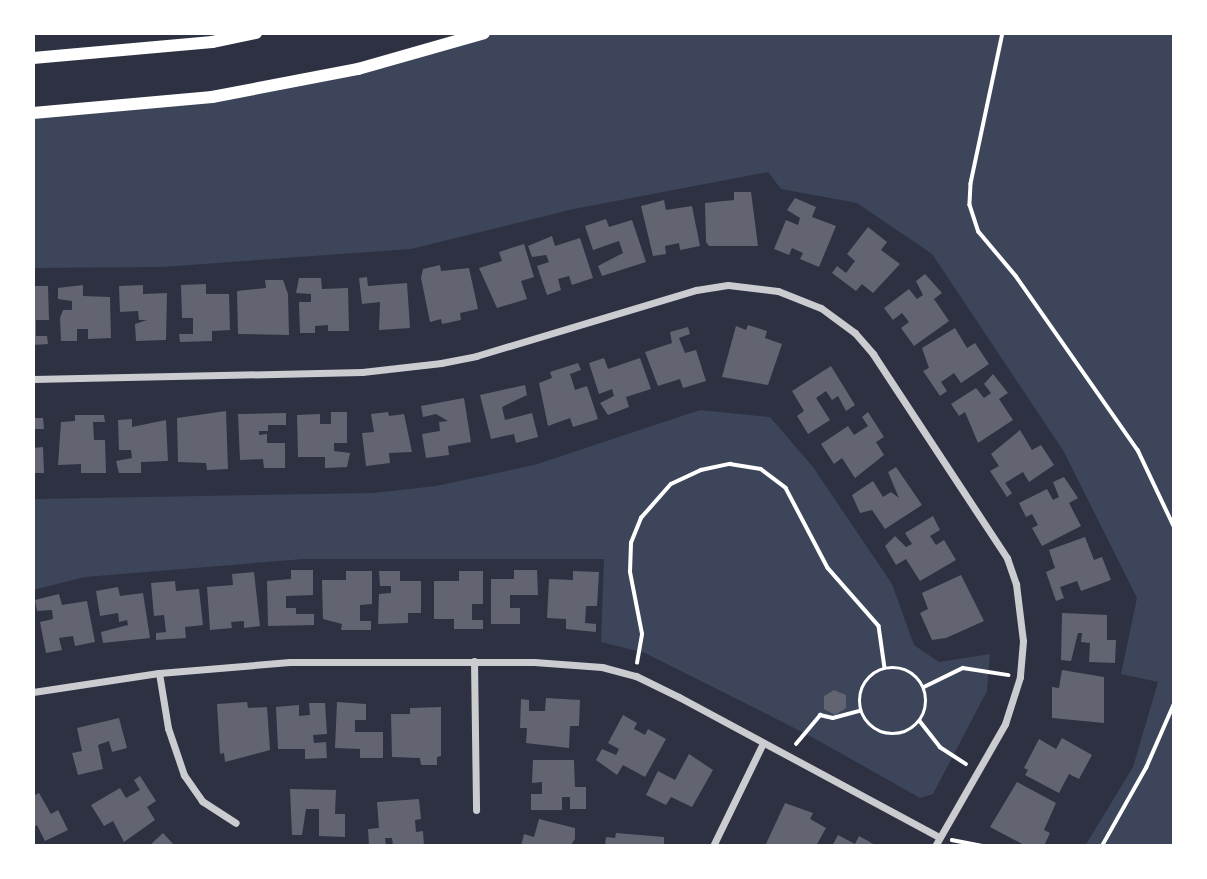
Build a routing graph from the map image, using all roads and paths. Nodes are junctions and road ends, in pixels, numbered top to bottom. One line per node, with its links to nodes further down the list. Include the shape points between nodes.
1 (256, 33): 4 (main road, via 212,42)
2 (484, 33): 5 (main road, via 358,69 212,97)
3 (1003, 33): 7 (path, via 971,184 970,205 979,232 1016,276 1138,450)
4 (33, 58)
5 (33, 113)
6 (33, 379): 12 (street, via 362,372 476,356 696,290 728,285 778,291 821,308 855,333 1007,558 1020,609)
7 (1174, 526)
8 (474, 661): 10 (street, via 290,662); 11 (street, via 602,667); 21 (street)
9 (885, 668): 11 (path, via 879,626 828,568 786,488 761,469 730,464 701,470 671,484 641,518 631,543 630,572 642,634); 13 (path, via 908,671); 16 (path, via 866,681)
10 (159, 673): 14 (street); 22 (street, via 170,737 184,775 202,801)
11 (636, 676): 18 (street)
12 (1020, 677): 13 (path, via 963,668); 20 (street, via 1004,724)
13 (923, 688): 17 (path, via 926,699)
14 (33, 692)
15 (1174, 704): 27 (path, via 1146,768)
16 (860, 711): 17 (path, via 882,733 903,733); 19 (path, via 833,718 820,715 804,728)
17 (920, 721): 20 (path, via 949,755)
18 (762, 746): 19 (street); 24 (street)
19 (788, 758): 23 (street)
20 (977, 770): 23 (street)
21 (476, 810)
22 (236, 823)
23 (939, 838): 25 (street); 26 (path)
24 (713, 846)
25 (935, 846)
26 (983, 846)
27 (1102, 846)

